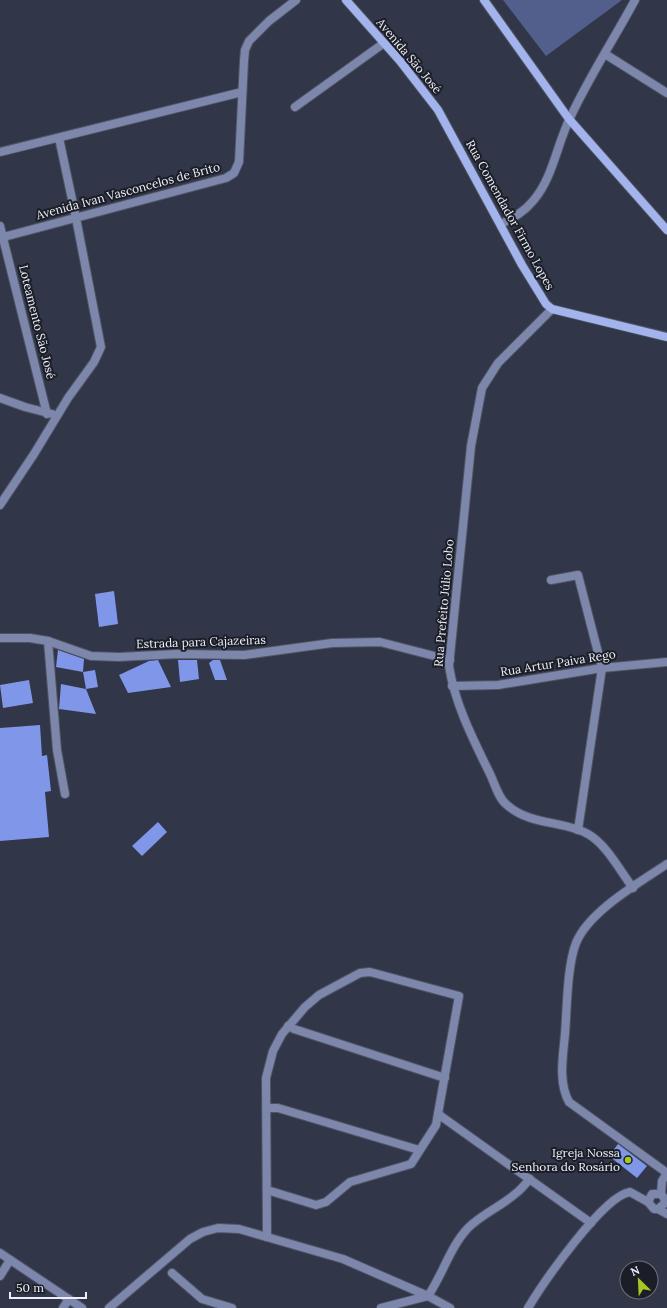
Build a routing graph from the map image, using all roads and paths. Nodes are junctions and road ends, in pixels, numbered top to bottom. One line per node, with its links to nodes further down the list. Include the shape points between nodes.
1 (296, 0): 7 (street, Avenida Ivan Vasconcelos de Brito, via 270,21 247,45)
2 (346, 0): 5 (street, Avenida São José)
3 (484, 0): 11 (street)
4 (635, 0): 6 (street)
5 (384, 43): 9 (street); 10 (street, Avenida São José)
6 (605, 54): 8 (street); 11 (street)
7 (242, 92): 12 (street); 14 (street, Avenida Ivan Vasconcelos de Brito, via 239,162 234,173 226,178)
8 (667, 93)
9 (295, 107)
10 (438, 110): 15 (street, Rua Comendador Firmo Lopes)
11 (569, 119): 15 (street, via 560,147 534,201 521,213); 17 (street)
12 (59, 138): 13 (street); 14 (street)
13 (0, 152)
14 (76, 218): 18 (street, Avenida Ivan Vasconcelos de Brito); 23 (street, via 101,347 94,362)
15 (501, 224): 19 (street, Rua Comendador Firmo Lopes, via 538,291)
16 (0, 226): 18 (street, Loteamento São José)
17 (667, 230)
18 (2, 237): 22 (street, Loteamento São José)
19 (552, 309): 20 (street); 28 (street, Rua Prefeito Júlio Lobo, via 498,363 482,388 471,446)
20 (667, 337)
21 (0, 398): 22 (street)
22 (48, 414): 23 (street)
23 (57, 415): 24 (street)
24 (0, 505)
25 (551, 580): 30 (street, via 578,575)
26 (0, 638): 27 (street, Estrada para Cajazeiras, via 30,638)
27 (48, 642): 28 (street, Estrada para Cajazeiras, via 90,656 119,657 177,654 244,655 332,643 380,642); 32 (street, via 57,750)
28 (450, 660): 31 (street, Rua Prefeito Júlio Lobo)
29 (667, 662): 30 (street, Rua Artur Paiva Rego)
30 (602, 668): 31 (street, Rua Artur Paiva Rego, via 498,685); 33 (street)
31 (452, 686): 33 (street, Rua Prefeito Júlio Lobo, via 470,732 506,805 530,819)
32 (65, 794)
33 (578, 830): 35 (street, Rua Prefeito Júlio Lobo, via 590,835 603,847)
34 (667, 864): 35 (street)
35 (633, 888): 41 (street, via 606,907 582,932 576,944 569,981 562,1072 564,1094 569,1102)
36 (288, 1026): 37 (street); 37 (street, via 304,1006 319,994 360,973 370,972 459,996); 38 (street, via 277,1042 270,1060 266,1078)
37 (445, 1078): 39 (street)
38 (267, 1108): 40 (street, via 278,1108); 43 (street)
39 (438, 1114): 40 (street, via 436,1125); 42 (street)
40 (419, 1150): 43 (street, via 410,1164 350,1182 326,1202 316,1205)
41 (667, 1173): 44 (street, via 662,1181)
42 (530, 1179): 49 (street); 55 (street, via 516,1194 488,1211 459,1238 440,1278)
43 (267, 1190): 50 (street)
44 (661, 1194): 45 (street, via 652,1194); 46 (street)
45 (648, 1202): 47 (street, via 654,1209); 49 (street, via 626,1192)
46 (666, 1203): 47 (street)
47 (658, 1209): 48 (street)
48 (667, 1214)
49 (591, 1223): 63 (street, via 555,1268)
50 (267, 1237): 55 (street, via 344,1259); 59 (street, via 239,1229 218,1228 203,1232 190,1239)
51 (0, 1253): 52 (street)
52 (10, 1260): 54 (street); 56 (street)
53 (172, 1273): 60 (street, via 202,1300)
54 (0, 1276)
55 (428, 1296): 61 (street); 62 (street)
56 (68, 1299): 57 (street); 58 (street)
57 (63, 1308)
58 (82, 1308)
59 (109, 1308)
60 (232, 1308)
61 (381, 1308)
62 (450, 1308)
63 (528, 1308)

